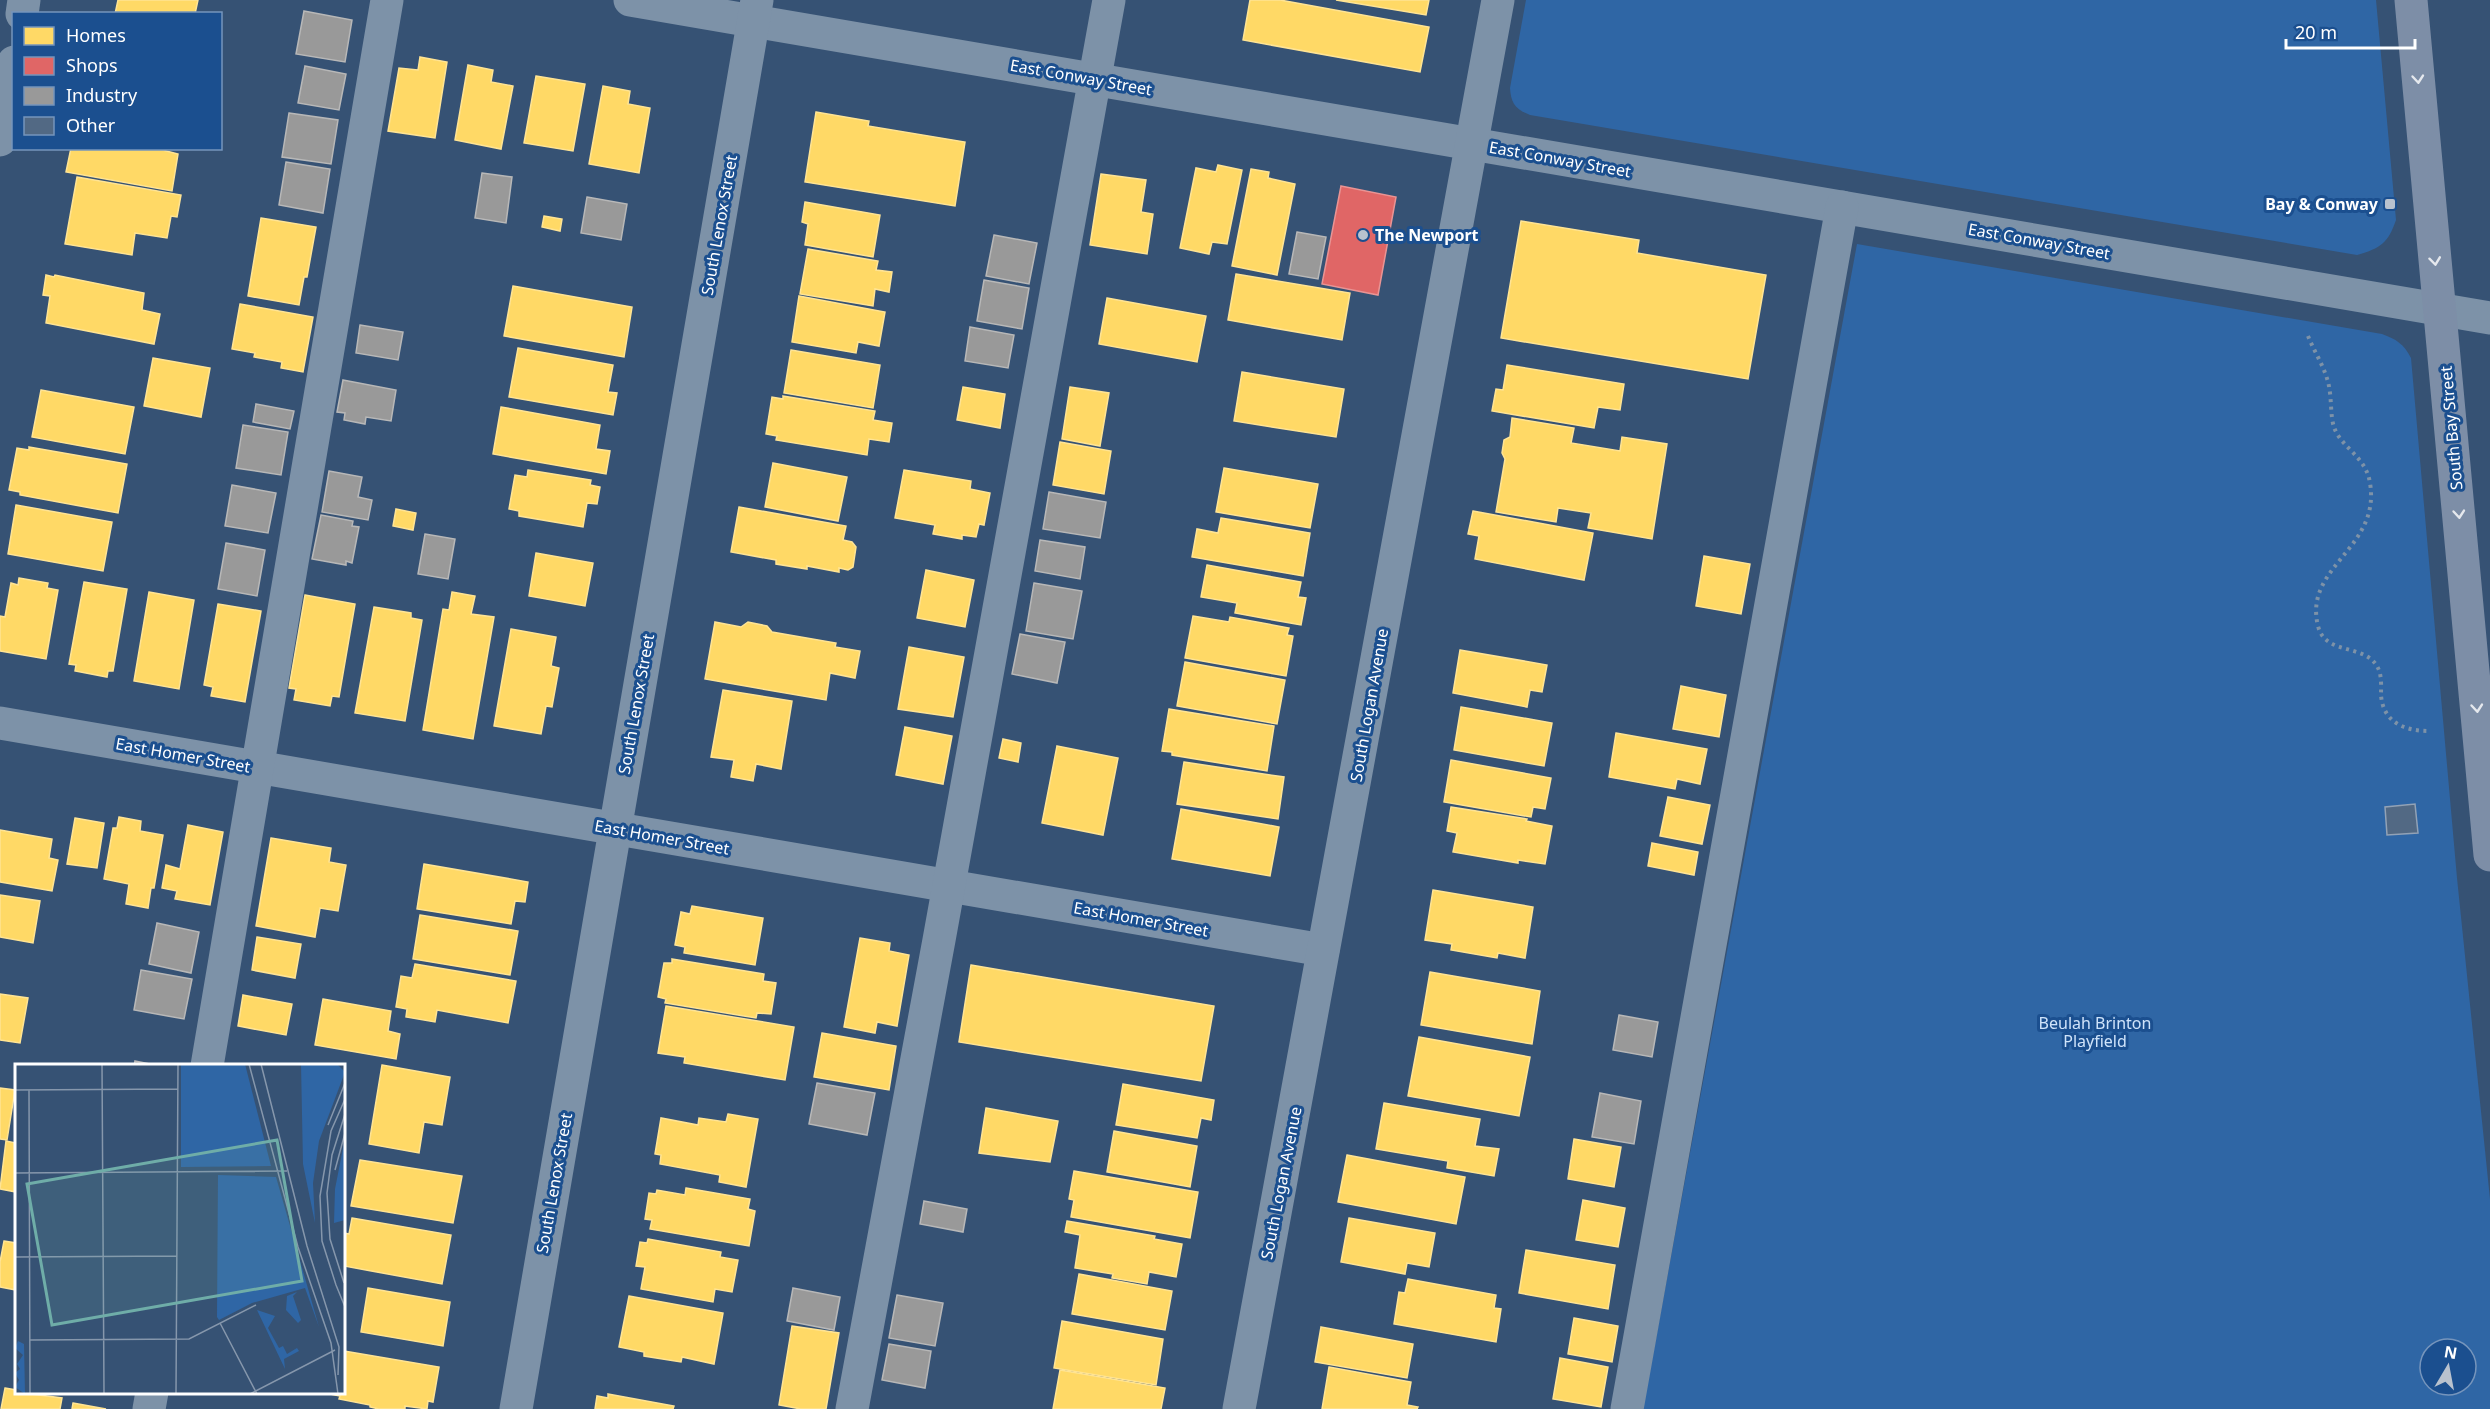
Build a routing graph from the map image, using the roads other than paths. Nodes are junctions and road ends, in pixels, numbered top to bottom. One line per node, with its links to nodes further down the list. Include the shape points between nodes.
1 (387, 0): 16 (street)
2 (630, 0): 6 (street, East Conway Street)
3 (1109, 0): 8 (street)
4 (1498, 0): 10 (street, South Logan Avenue)
5 (2411, 0): 12 (main road, South Bay Street, one-way to 12)
6 (755, 11): 8 (street, East Conway Street); 17 (street, South Lenox Street)
7 (12, 73): 9 (street)
8 (1095, 79): 10 (street, East Conway Street); 19 (street)
9 (0, 140)
10 (1472, 144): 11 (street, East Conway Street); 20 (street, South Logan Avenue)
11 (1842, 207): 12 (street, East Conway Street); 27 (street)
12 (2441, 310): 13 (street, East Conway Street); 14 (main road, South Bay Street, one-way to 14)
13 (2490, 318)
14 (2481, 645): 18 (main road, South Bay Street, one-way to 18)
15 (0, 723): 16 (street, East Homer Street)
16 (257, 768): 17 (street, East Homer Street); 21 (street)
17 (615, 829): 19 (street, East Homer Street); 24 (street, South Lenox Street)
18 (2490, 855)
19 (949, 885): 20 (street, East Homer Street); 25 (street)
20 (1323, 950): 26 (street, South Logan Avenue)
21 (207, 1064)
22 (152, 1394): 23 (street)
23 (149, 1409)
24 (516, 1409)
25 (852, 1409)
26 (1239, 1409)
27 (1627, 1409)

